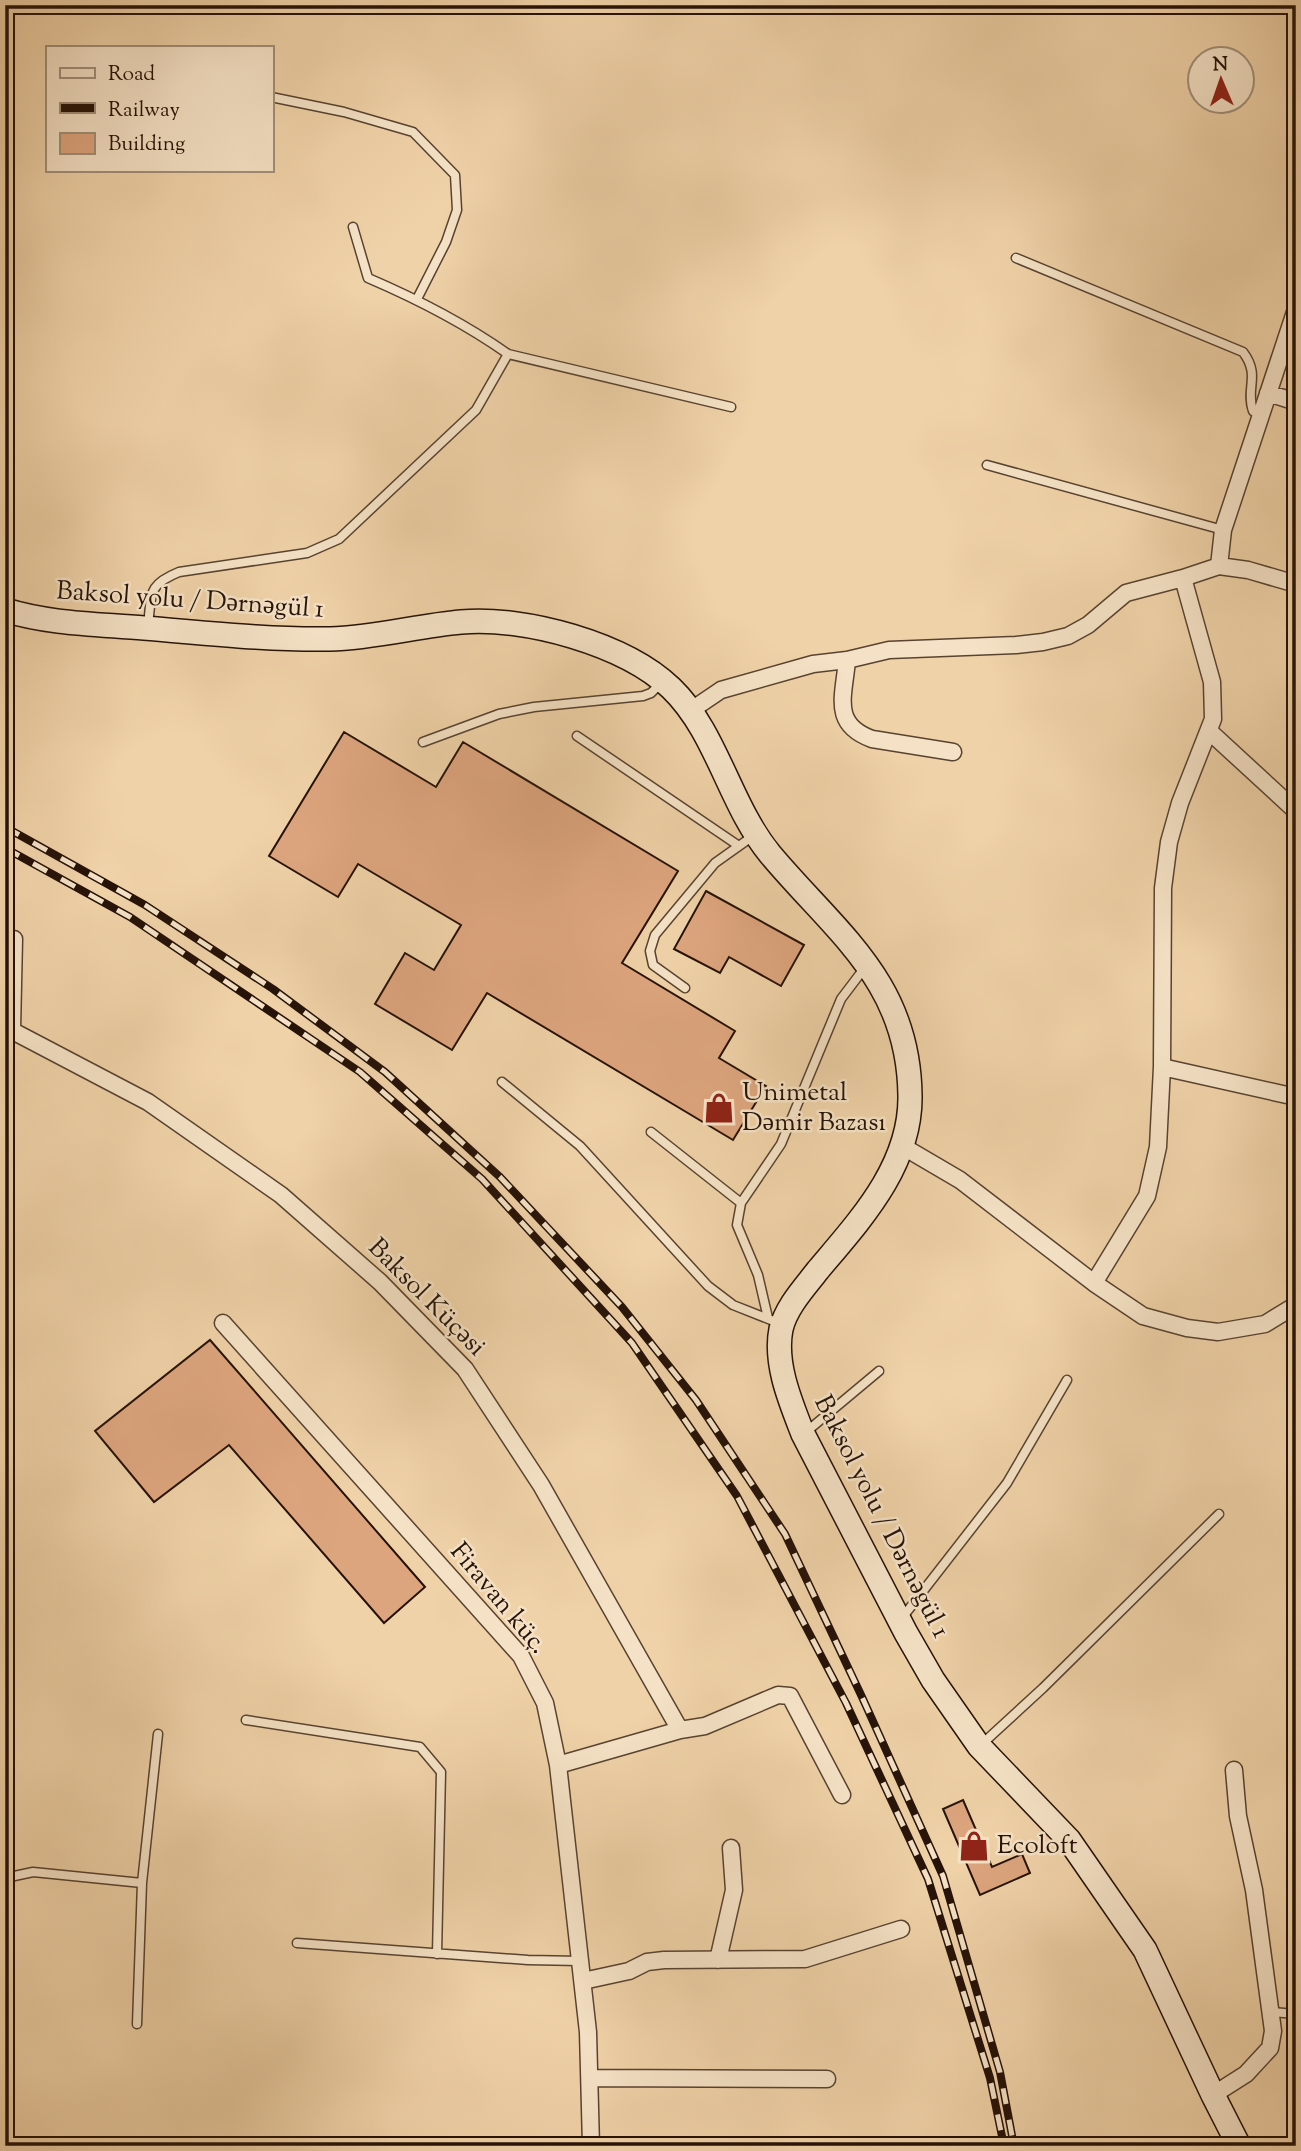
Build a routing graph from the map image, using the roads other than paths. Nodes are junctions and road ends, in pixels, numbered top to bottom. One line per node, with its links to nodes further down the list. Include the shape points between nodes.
1 (273, 97): 4 (lane, via 413,132 455,175 457,210)
2 (353, 227): 4 (lane, via 368,278)
3 (1016, 258): 10 (lane, via 1244,352 1252,363 1251,404)
4 (417, 299): 6 (lane)
5 (1296, 309): 7 (street)
6 (508, 354): 9 (lane); 17 (lane, via 476,410 339,539 307,553 179,572 160,580 152,592)
7 (1268, 393): 8 (street); 10 (street)
8 (1296, 402)
9 (731, 407)
10 (1261, 416): 12 (street)
11 (987, 465): 12 (lane)
12 (1223, 530): 13 (street)
13 (1219, 566): 14 (street); 15 (street)
14 (1183, 578): 18 (street, via 1126,593 1068,636 1043,642 889,650); 21 (street, via 1212,682)
15 (1296, 584)
16 (5, 610): 17 (main road, Baksol yolu / Dərnəgül 1, via 39,620)
17 (148, 628): 19 (main road, Baksol yolu / Dərnəgül 1, via 334,639 489,622 598,646 644,666)
18 (847, 660): 20 (street, via 813,664 721,690); 24 (street, via 843,710 847,724 872,739)
19 (663, 681): 20 (main road, Baksol yolu / Dərnəgül 1); 23 (lane, via 643,696 499,714)
20 (691, 711): 26 (main road, Baksol yolu / Dərnəgül 1)
21 (1209, 731): 25 (street); 31 (street, via 1169,842 1163,888)
22 (577, 736): 26 (lane)
23 (423, 742)
24 (953, 752)
25 (1296, 811)
26 (747, 840): 28 (main road, Baksol yolu / Dərnəgül 1); 29 (lane, via 715,863 655,935 650,951 653,965)
27 (14, 939): 30 (street)
28 (868, 964): 35 (main road, Baksol yolu / Dərnəgül 1, via 891,1006 905,1051 911,1102); 36 (lane, via 841,999 781,1143)
29 (685, 988)
30 (9, 1029): 47 (street, Baksol Küçəsi, via 148,1102 281,1195 380,1282 465,1369 541,1485)
31 (1162, 1067): 33 (street); 37 (street, via 1158,1147 1147,1196)
32 (502, 1082): 40 (lane, via 580,1146 708,1286 733,1306)
33 (1296, 1097)
34 (651, 1132): 36 (lane)
35 (902, 1146): 37 (street, via 960,1180); 40 (main road, Baksol yolu / Dərnəgül 1, via 867,1212)
36 (741, 1203): 40 (lane, via 737,1225)
37 (1094, 1283): 38 (street, via 1143,1316 1218,1332 1265,1324)
38 (1296, 1305)
39 (223, 1323): 50 (street, Firavan küç., via 521,1656 545,1703)
40 (775, 1323): 43 (main road, Baksol yolu / Dərnəgül 1, via 783,1374)
41 (879, 1371): 43 (lane)
42 (1067, 1380): 45 (lane, via 1007,1483)
43 (803, 1434): 45 (main road, Baksol yolu / Dərnəgül 1)
44 (1219, 1514): 49 (lane)
45 (900, 1620): 49 (main road, Baksol yolu / Dərnəgül 1, via 933,1680)
46 (246, 1720): 58 (lane, via 420,1747 441,1772)
47 (680, 1730): 50 (street); 52 (street, via 705,1726 778,1695 790,1696)
48 (158, 1734): 55 (lane)
49 (979, 1746): 67 (main road, Baksol yolu / Dərnəgül 1, via 1069,1840 1145,1950)
50 (558, 1765): 60 (street, Firavan küç.)
51 (1234, 1770): 62 (street)
52 (842, 1795)
53 (731, 1848): 59 (street, via 734,1890)
54 (5, 1878): 55 (lane, via 33,1872)
55 (142, 1883): 64 (lane)
56 (901, 1929): 59 (street, via 805,1959)
57 (297, 1943): 58 (lane)
58 (437, 1954): 60 (lane)
59 (718, 1960): 61 (street, via 646,1962 629,1971)
60 (580, 1961): 61 (street, Firavan küç.)
61 (583, 1981): 65 (street, Firavan küç.)
62 (1272, 2012): 63 (lane); 67 (street, via 1270,2048 1246,2074)
63 (1296, 2014)
64 (137, 2024)
65 (591, 2078): 66 (street); 68 (street, Firavan küç.)
66 (827, 2078)
67 (1213, 2095): 69 (main road, Baksol yolu / Dərnəgül 1)
68 (591, 2146)
69 (1239, 2146)

